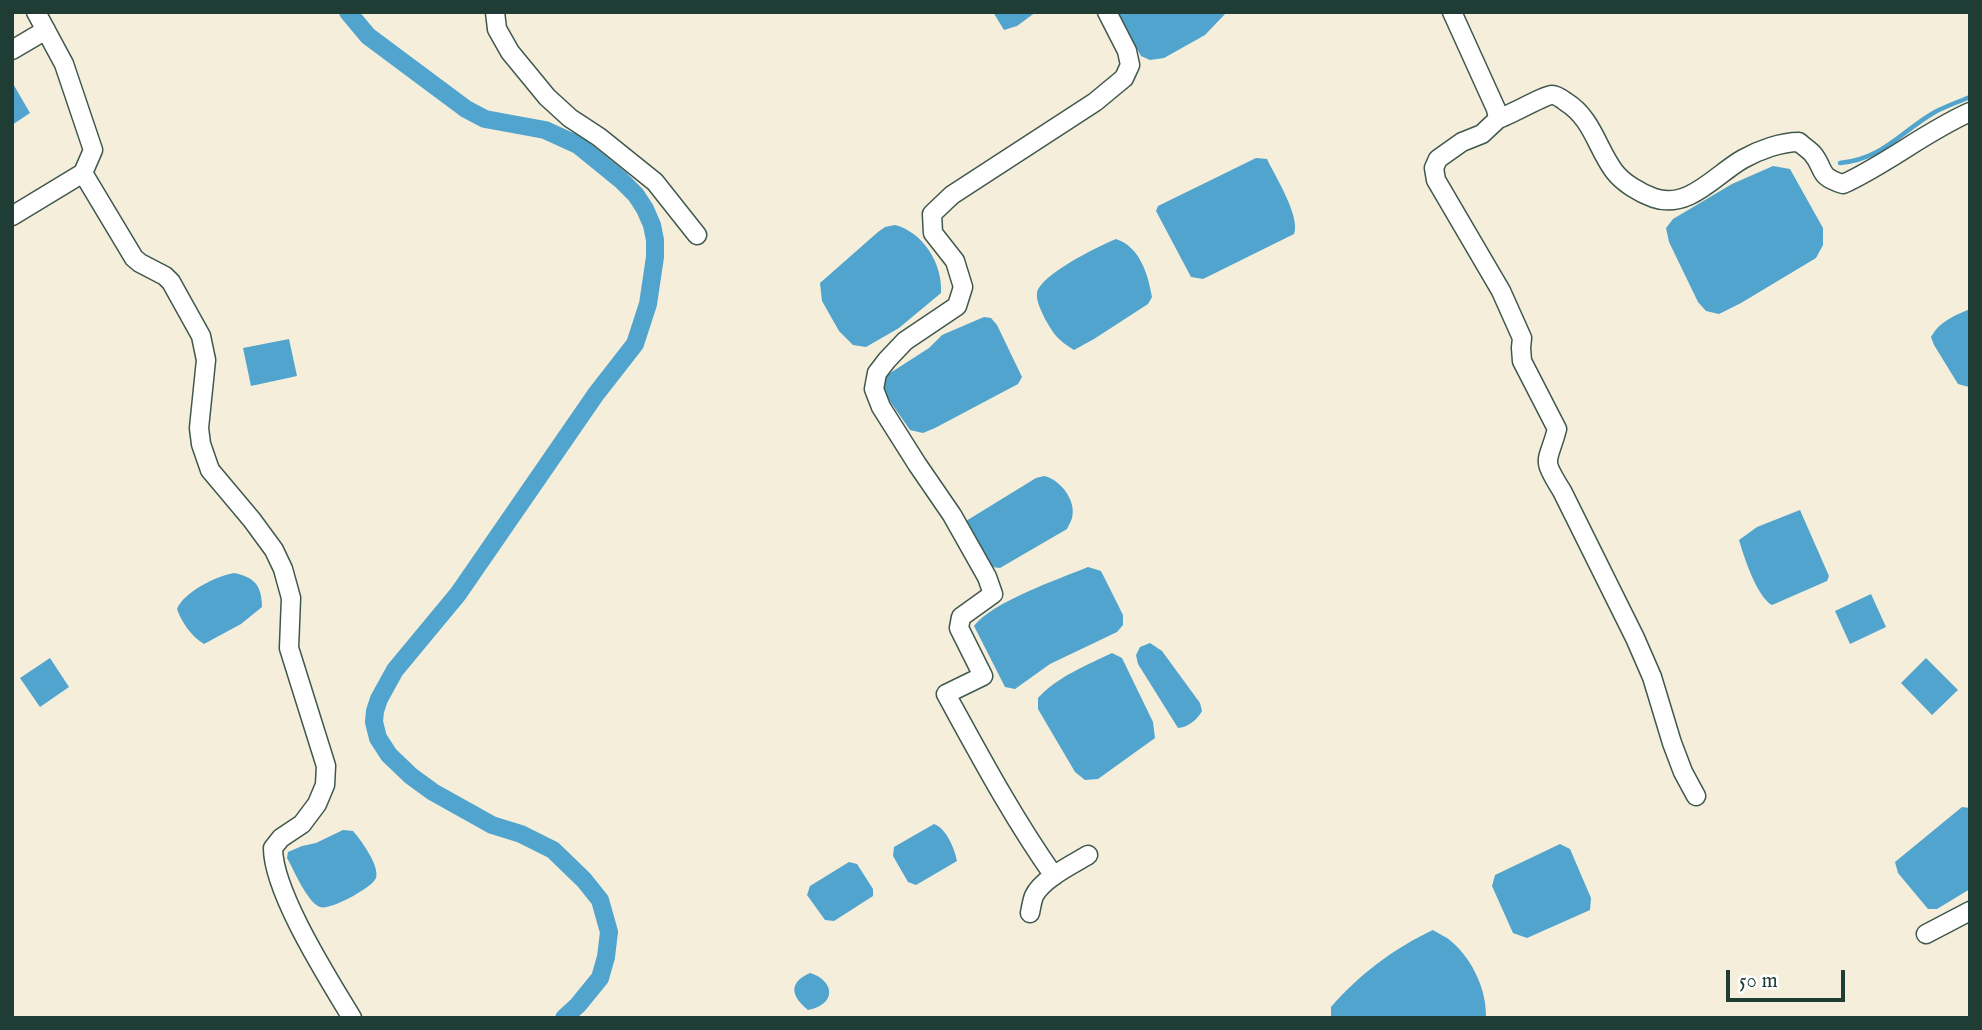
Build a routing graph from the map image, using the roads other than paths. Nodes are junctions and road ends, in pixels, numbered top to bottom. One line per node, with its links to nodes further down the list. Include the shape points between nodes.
1 (36, 12): 5 (street)
2 (495, 12): 11 (street, via 497,29 510,52 547,97 655,182)
3 (1107, 12): 14 (street, via 1127,51 1130,65 1124,78 1095,102 952,195 932,214 933,233 955,261 964,286 957,306 905,341 887,360 877,373 874,389 987,577 993,594 961,617 959,628 983,676 946,694 997,788)
4 (1452, 12): 8 (street)
5 (46, 30): 6 (street); 9 (street, via 64,64 93,150)
6 (12, 50)
7 (1970, 112): 8 (street, via 1843,184 1823,174 1813,154 1799,142 1784,142 1743,159 1688,196 1668,201 1624,181 1580,112 1556,96 1549,95)
8 (1499, 119): 12 (street, via 1438,159 1436,180 1522,338 1522,361 1557,429 1548,469 1636,638 1683,772)
9 (83, 173): 10 (street); 18 (street, via 134,258 165,276 181,296 201,336 206,360 200,428 210,470 253,520 283,569 291,598 289,648 326,766 317,804 302,824 281,838 273,848 273,858 305,935)
10 (12, 216)
11 (697, 235)
12 (1696, 796)
13 (1088, 855): 14 (street)
14 (1054, 876): 16 (street, via 1034,895)
15 (1970, 911): 17 (street)
16 (1030, 913)
17 (1926, 934)
18 (352, 1018)

